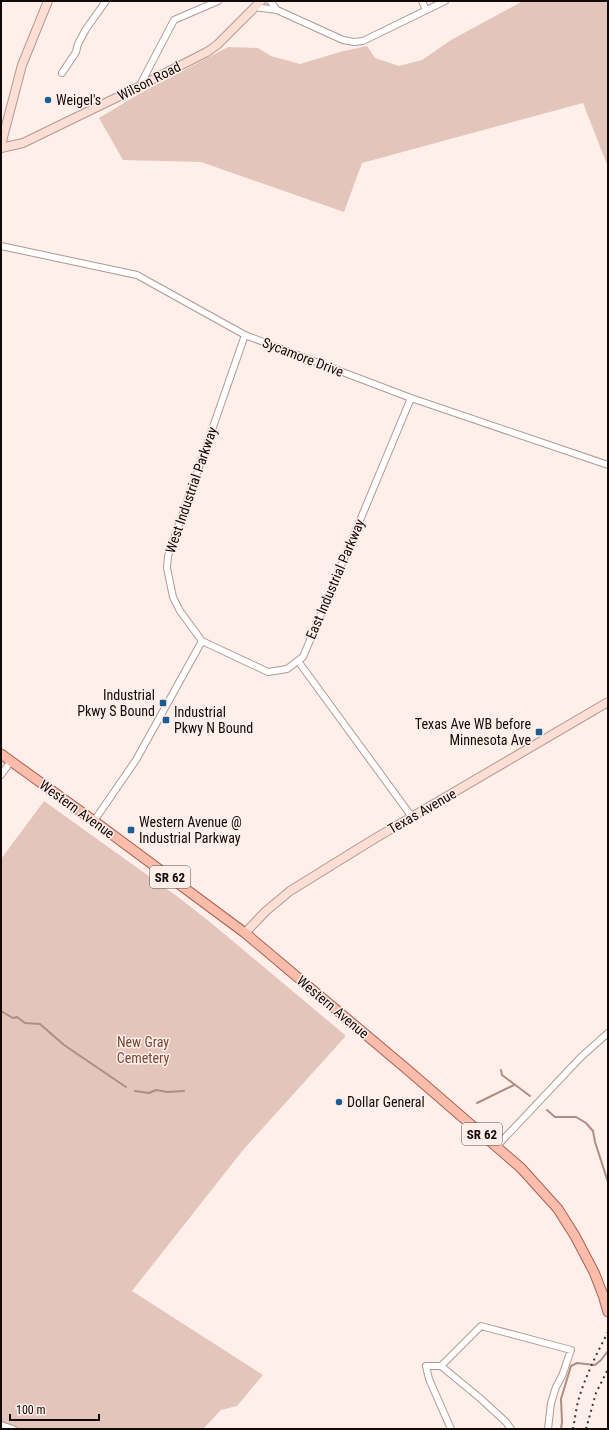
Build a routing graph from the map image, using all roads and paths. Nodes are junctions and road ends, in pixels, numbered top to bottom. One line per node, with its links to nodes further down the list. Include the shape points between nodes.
1 (48, 1): 13 (street, via 22,65)
2 (106, 1): 11 (street, via 86,29 76,52)
3 (218, 1): 12 (street, via 174,20)
4 (261, 1): 8 (street, Wilson Road)
5 (270, 1): 9 (street)
6 (422, 1): 10 (street)
7 (445, 1): 10 (street)
8 (254, 7): 9 (street); 12 (street, Wilson Road, via 208,52)
9 (277, 10): 10 (street, via 342,40 354,42 363,41)
10 (426, 10)
11 (62, 73)
12 (139, 87): 14 (street, Wilson Road, via 23,143)
13 (1, 145)
14 (1, 148)
15 (1, 246): 16 (street, Sycamore Drive, via 137,275)
16 (244, 335): 17 (street, Sycamore Drive); 19 (street, West Industrial Parkway, via 168,556 167,568 173,596 180,611)
17 (411, 398): 18 (street, Sycamore Drive); 20 (street, East Industrial Parkway, via 303,657)
18 (608, 466)
19 (202, 642): 20 (street, via 268,672 287,669); 26 (street, via 136,760)
20 (298, 661): 25 (street)
21 (608, 702): 25 (street, Texas Avenue)
22 (1, 754): 23 (main road, Western Avenue / SR 62)
23 (11, 761): 24 (street); 26 (main road, Western Avenue / SR 62)
24 (1, 775)
25 (412, 817): 27 (street, Texas Avenue, via 290,891 266,910)
26 (94, 821): 27 (main road, Western Avenue / SR 62)
27 (245, 933): 29 (main road, Western Avenue / SR 62)
28 (608, 1033): 29 (street, via 581,1057)
29 (496, 1147): 30 (main road, Western Avenue / SR 62, via 521,1168 548,1197 566,1222 585,1254)
30 (608, 1312)
31 (441, 1366): 34 (street, via 426,1366 429,1379); 35 (street, via 491,1408); 36 (street, via 481,1326 571,1350 551,1403)
32 (1, 1425): 33 (street)
33 (13, 1429)
34 (451, 1429)
35 (511, 1429)
36 (548, 1429)

